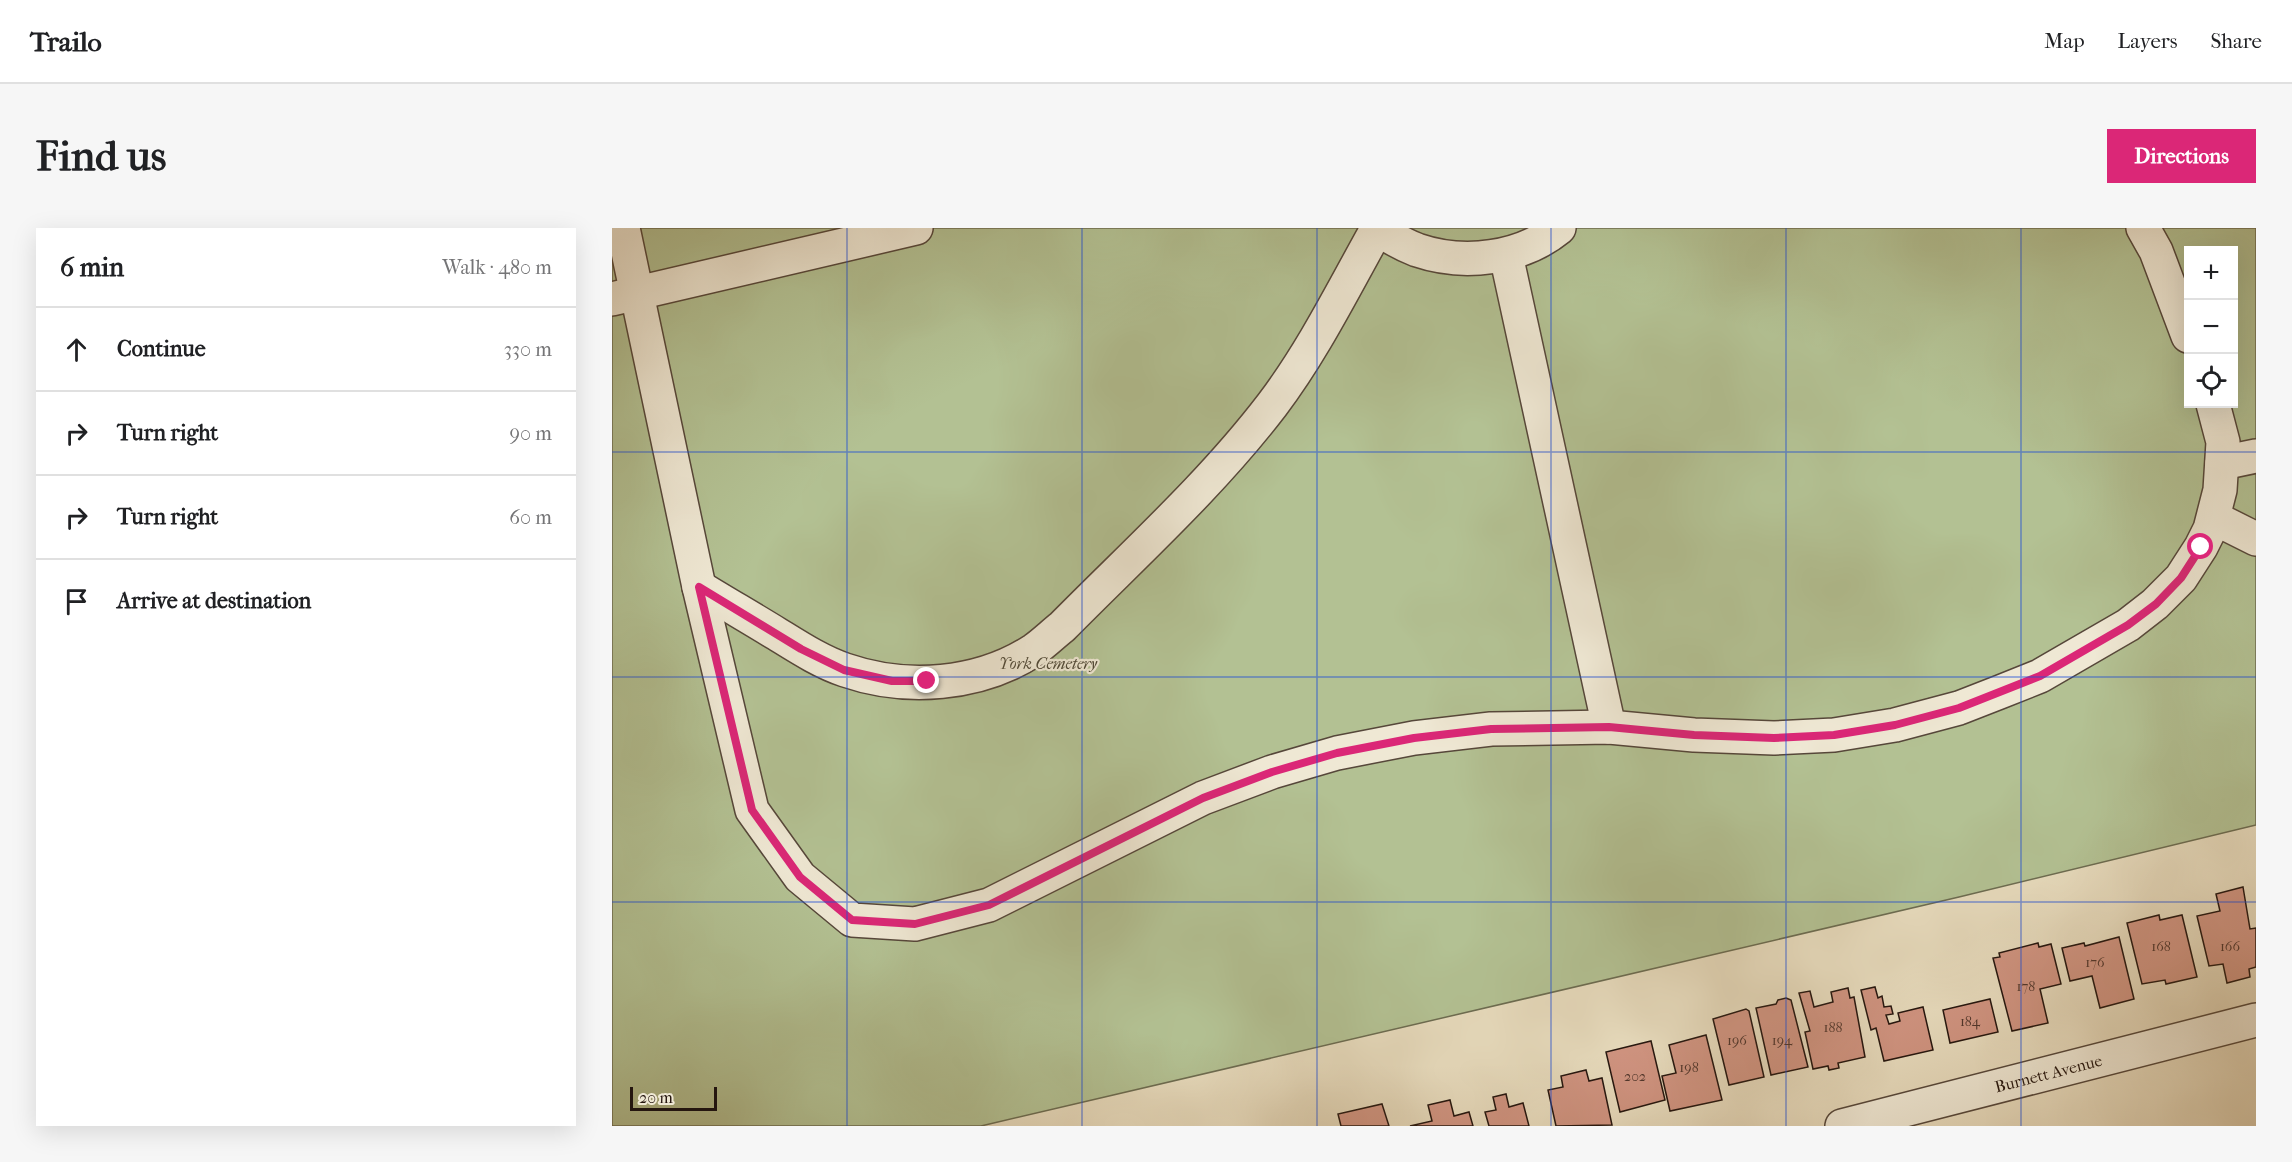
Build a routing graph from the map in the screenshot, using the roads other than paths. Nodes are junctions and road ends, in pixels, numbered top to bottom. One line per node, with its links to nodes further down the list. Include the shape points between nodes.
1 (623, 228): 7 (street)
2 (916, 228): 7 (street)
3 (1559, 228): 6 (street, via 1546,238)
4 (2143, 228): 8 (street, via 2156,251)
5 (1377, 229): 6 (street, via 1417,250 1450,257); 14 (street, via 1274,403 1234,453 1062,627 1034,650 999,668 962,680 892,681 844,670 801,649)
6 (1506, 255): 15 (street)
7 (625, 296): 14 (street)
8 (2184, 325)
9 (2214, 408): 11 (street, via 2223,442)
10 (2256, 456): 11 (street)
11 (2222, 463): 12 (street)
12 (2214, 518): 13 (street); 15 (street, via 2181,578 2128,625 2040,676 1959,708 1895,725 1834,735 1774,738)
13 (2256, 539)
14 (699, 587): 15 (street, via 752,810 800,877 852,920 915,924 989,905 1203,798 1337,753 1491,729)
15 (1609, 727)
16 (2256, 1020): 17 (street, Burnett Avenue)
17 (1842, 1126)

